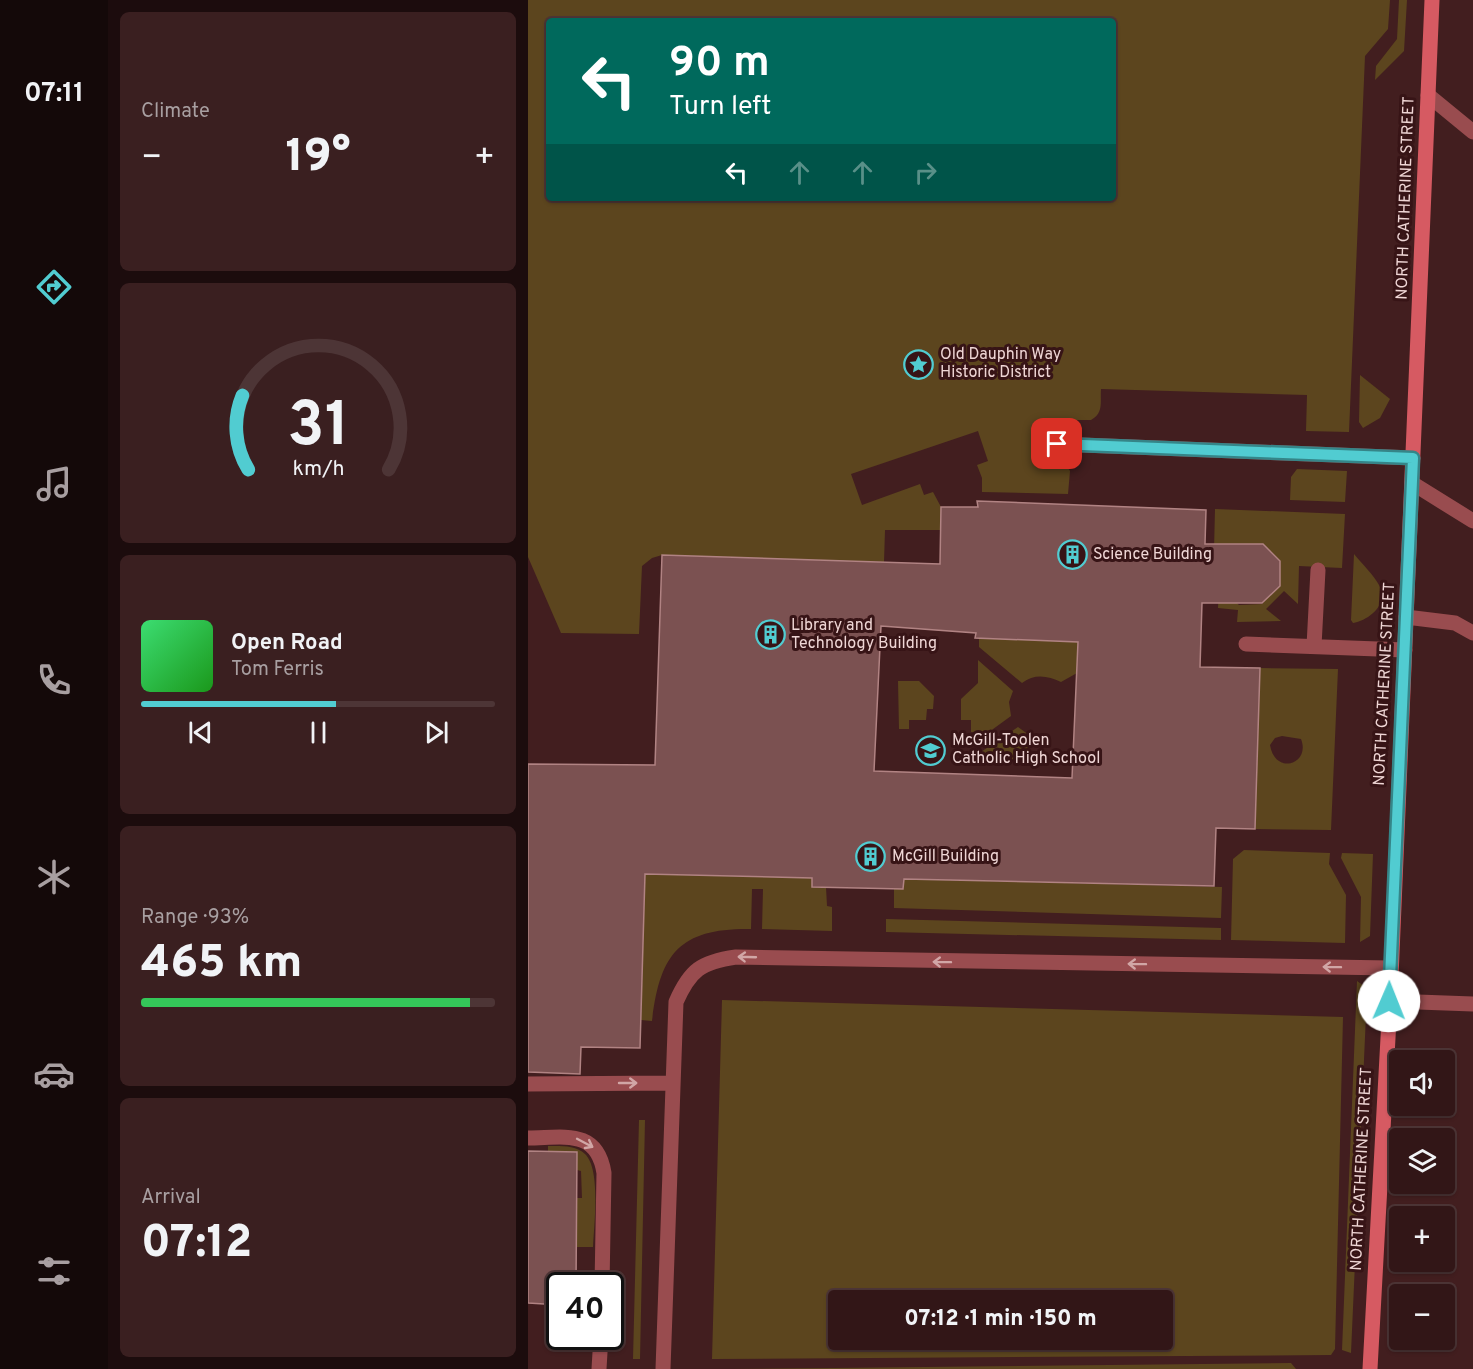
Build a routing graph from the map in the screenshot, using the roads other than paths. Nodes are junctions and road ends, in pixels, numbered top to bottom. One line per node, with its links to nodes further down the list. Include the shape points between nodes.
1 (1432, 0): 2 (street, NORTH CATHERINE STREET)
2 (1428, 95): 3 (street); 5 (street, NORTH CATHERINE STREET)
3 (1473, 132)
4 (1057, 444): 5 (street)
5 (1413, 458): 6 (street, NORTH CATHERINE STREET)
6 (1412, 483): 7 (street); 9 (street, NORTH CATHERINE STREET)
7 (1473, 520)
8 (1318, 570): 12 (street)
9 (1406, 617): 10 (street, via 1455,623); 13 (street, NORTH CATHERINE STREET)
10 (1473, 633)
11 (1246, 644): 12 (street)
12 (1314, 646): 13 (street)
13 (1405, 650): 14 (street, NORTH CATHERINE STREET)
14 (1390, 968): 15 (street, NORTH CATHERINE STREET); 17 (street, one-way to 17, via 736,957 709,960 686,979 676,1002)
15 (1389, 1001): 16 (street); 24 (street, NORTH CATHERINE STREET)
16 (1473, 1004)
17 (672, 1083): 18 (street, one-way to 17); 23 (street)
18 (528, 1084)
19 (528, 1138): 20 (street, one-way to 20, via 579,1138 601,1156)
20 (602, 1272)
21 (600, 1350): 22 (street)
22 (598, 1369)
23 (663, 1369)
24 (1370, 1369)

